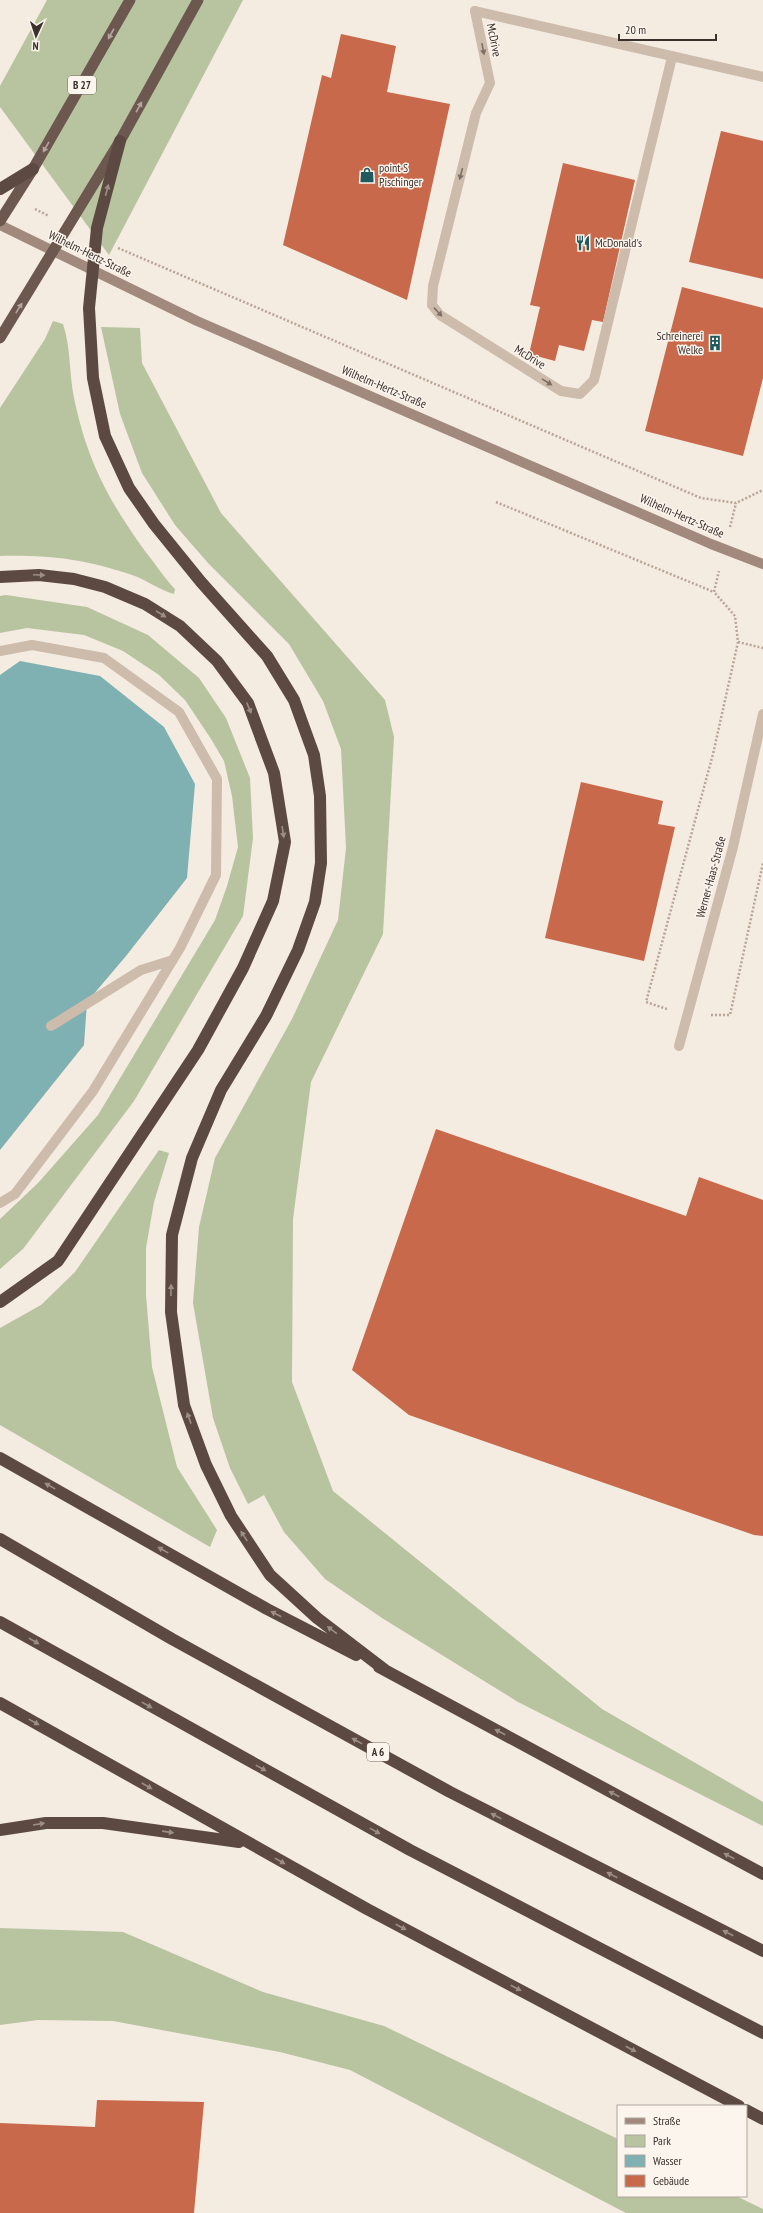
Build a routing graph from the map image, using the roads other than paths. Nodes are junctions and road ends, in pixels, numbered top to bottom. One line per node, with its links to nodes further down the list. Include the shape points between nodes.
1 (130, 0): 6 (highway, B 27, one-way to 6)
2 (198, 0): 5 (highway, one-way to 2)
3 (672, 56): 3 (street, McDrive, one-way to 3, via 475,11 490,83 476,113 433,286 432,305 440,315 561,391 580,394 594,380); 4 (street)
4 (763, 77)
5 (120, 141): 10 (highway, one-way to 5); 23 (highway, one-way to 5, via 317,1618 270,1575 231,1516 206,1465 184,1405 171,1312 172,1235 192,1158 221,1090 269,1010 298,950 315,902 321,863 320,796 314,755 294,700 267,656 201,582 154,524 129,488 105,436 93,378 89,308 97,228)
6 (33, 169): 7 (highway); 8 (highway, B 27)
7 (1, 187)
8 (0, 221)
9 (0, 225): 11 (main road, Wilhelm-Hertz-Straße, via 197,321)
10 (0, 338)
11 (763, 564)
12 (0, 577): 19 (highway, one-way to 19, via 39,575 74,579 105,587 145,604 180,626 217,661 248,703 274,773 285,842 273,901 243,968 198,1050 58,1261)
13 (0, 651): 15 (street, via 32,644 104,658 179,712 218,779 216,875)
14 (763, 714): 17 (street, Werner-Haas-Straße, via 733,847)
15 (173, 960): 16 (street, via 141,970); 18 (street, via 93,1091 15,1194)
16 (51, 1026)
17 (678, 1046)
18 (0, 1203)
19 (0, 1302)
20 (0, 1458): 23 (highway, one-way to 20, via 260,1605)
21 (0, 1539): 28 (highway, A 6, one-way to 21, via 450,1792 179,1642)
22 (0, 1622): 29 (highway, one-way to 29, via 410,1850)
23 (386, 1670): 27 (highway, one-way to 23)
24 (0, 1703): 26 (highway, one-way to 26)
25 (0, 1830): 26 (highway, one-way to 26, via 46,1823 103,1823)
26 (246, 1843): 30 (highway, one-way to 30)
27 (763, 1874)
28 (763, 1951)
29 (763, 2033)
30 (737, 2105)
31 (747, 2110): 32 (highway)
32 (763, 2118)

